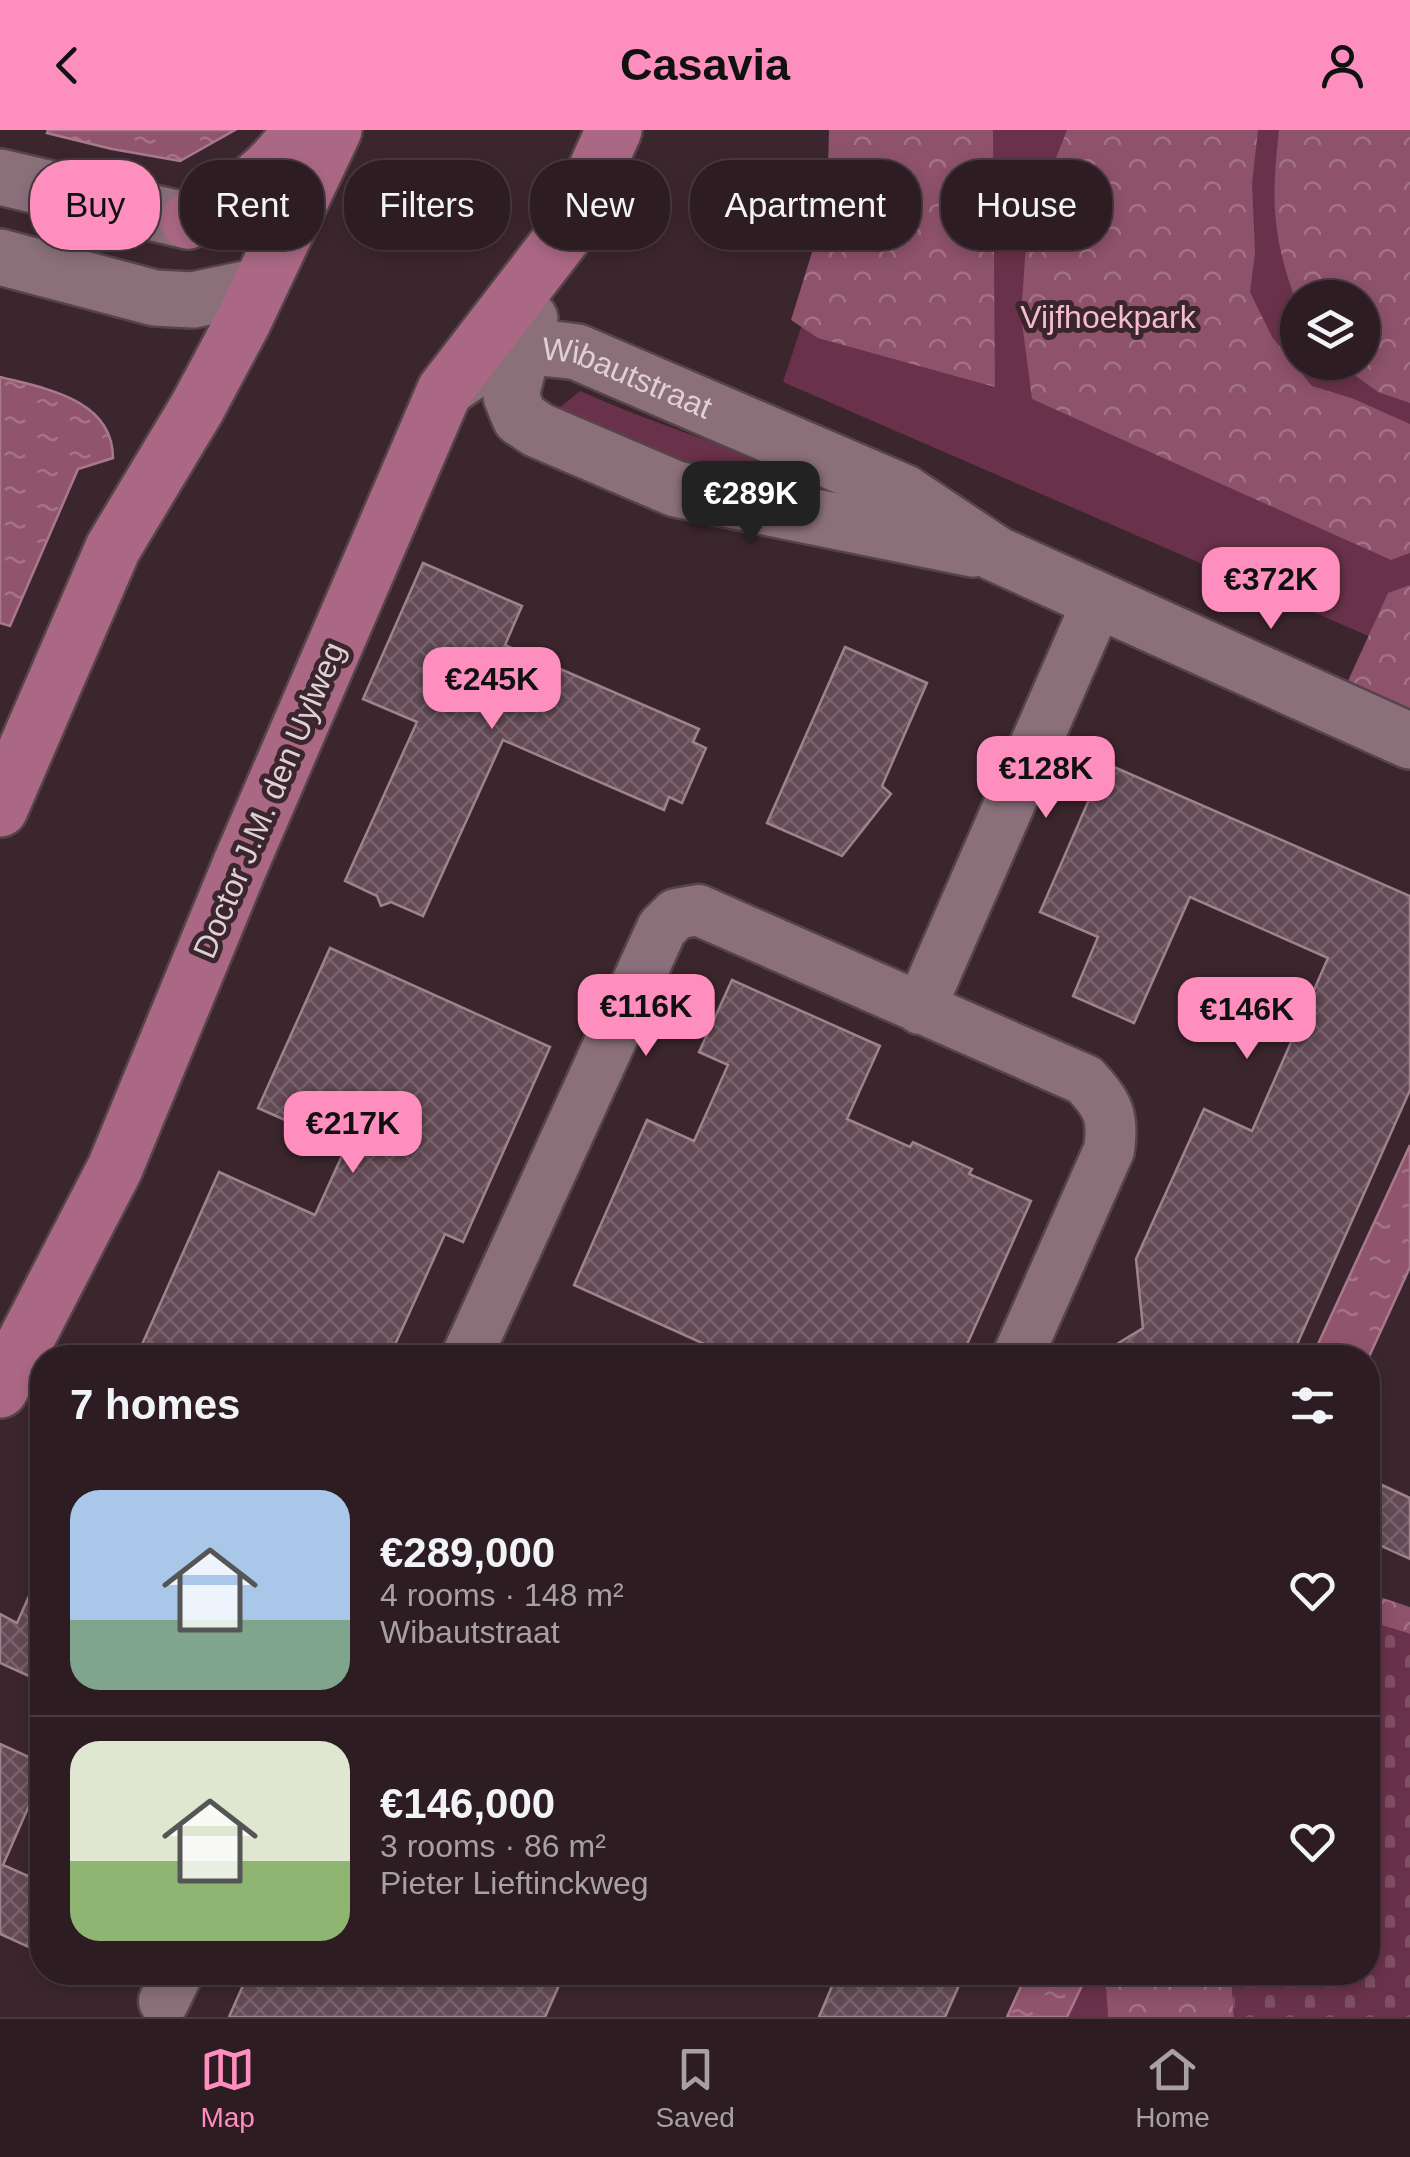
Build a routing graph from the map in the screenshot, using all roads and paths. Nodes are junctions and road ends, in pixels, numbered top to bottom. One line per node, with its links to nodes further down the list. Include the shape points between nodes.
1 (300, 130): 4 (main road)
2 (334, 130): 11 (main road)
3 (614, 130): 5 (main road, Doctor J.M. den Uylweg)
4 (275, 160)
5 (600, 160)
6 (0, 177): 7 (street)
7 (180, 219)
8 (553, 250): 13 (main road, Doctor J.M. den Uylweg)
9 (559, 250): 12 (street, Wibautstraat)
10 (0, 256): 11 (street, via 155,298 194,300)
11 (259, 286): 17 (main road, via 197,408 113,548)
12 (520, 348): 13 (street, Wibautstraat, via 498,352); 14 (street, Wibautstraat, via 577,352 904,492); 14 (street, Wibautstraat, via 511,396 520,418 538,430 676,489)
13 (445, 390): 21 (main road, Doctor J.M. den Uylweg, via 115,1168)
14 (996, 554): 15 (street, Wibautstraat)
15 (1098, 601): 16 (street, Wibautstraat); 18 (street)
16 (1410, 741)
17 (0, 810)
18 (920, 1009): 19 (street, via 715,916 698,910 676,914 662,928); 20 (street, via 1086,1080 1104,1100 1113,1126 1110,1150)
19 (472, 1345)
20 (1023, 1345)
21 (0, 1390)

